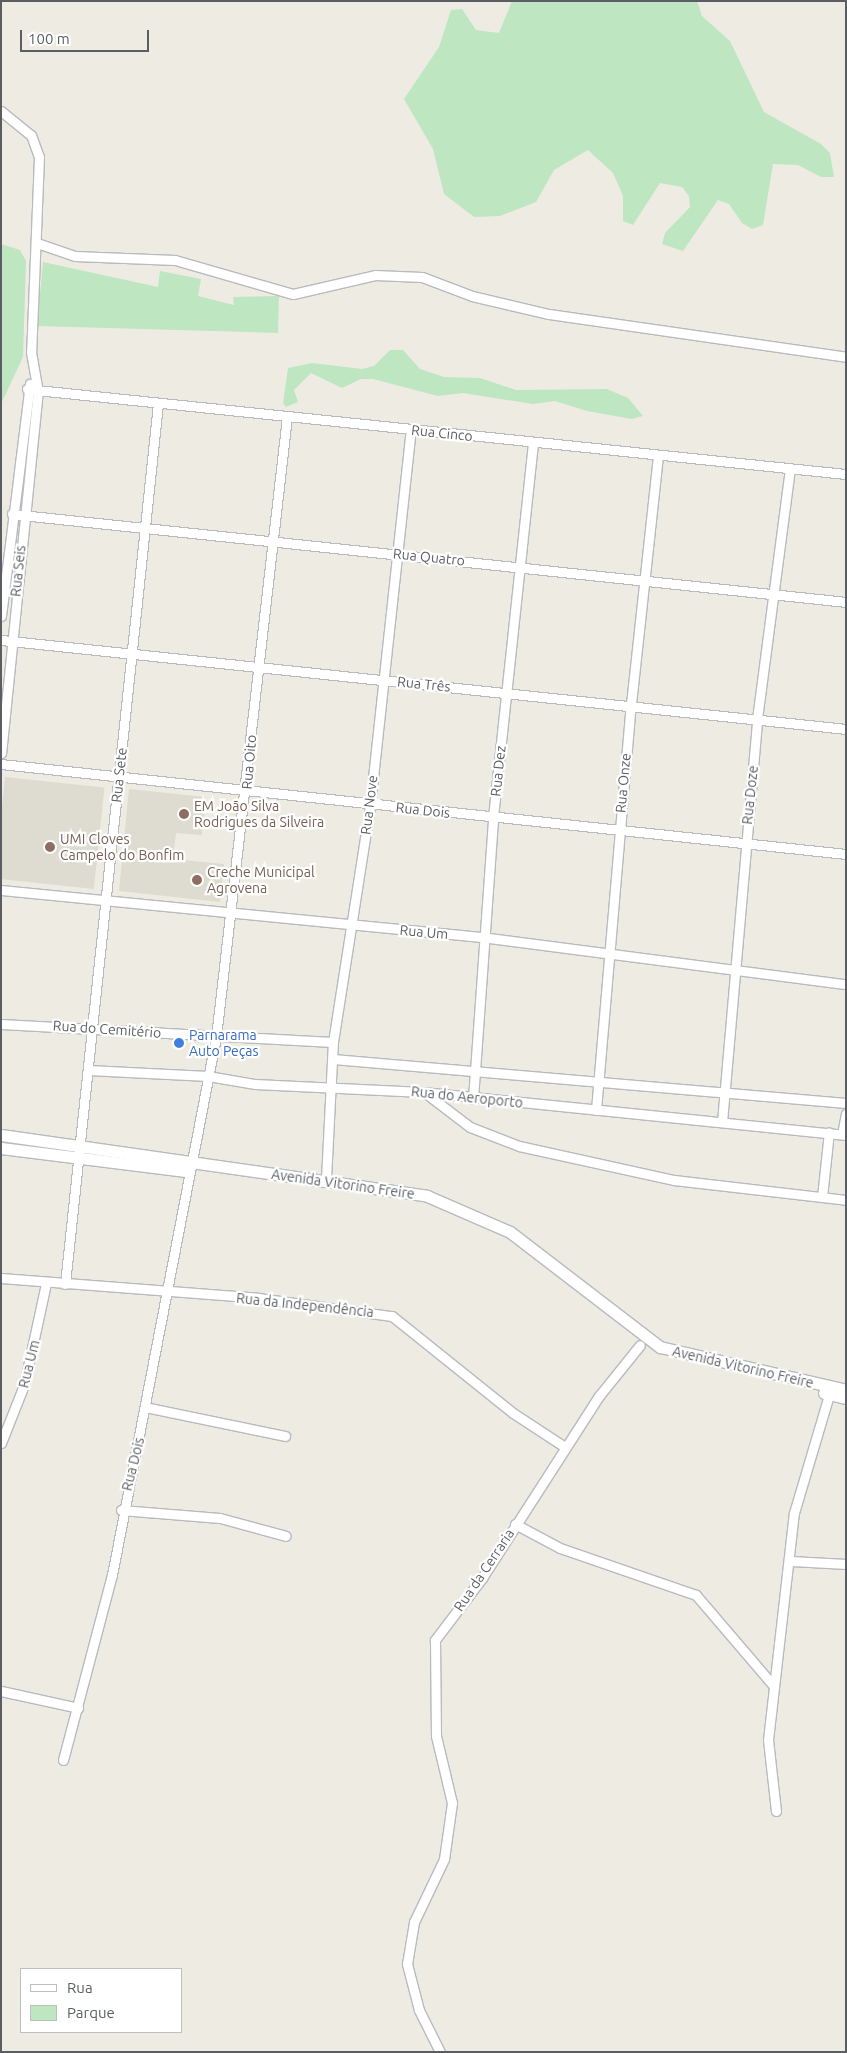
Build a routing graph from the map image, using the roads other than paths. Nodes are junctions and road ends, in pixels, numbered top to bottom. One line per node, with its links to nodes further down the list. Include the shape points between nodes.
1 (1, 111): 2 (street, via 31,135 39,157)
2 (37, 243): 3 (street, via 74,256 175,260 293,294 375,274 422,277 472,296 549,314); 4 (street)
3 (846, 357)
4 (33, 378): 5 (street); 6 (street)
5 (27, 388): 6 (street, Rua Cinco); 14 (street)
6 (38, 390): 7 (street, Rua Cinco); 15 (street, Rua Seis)
7 (158, 404): 8 (street, Rua Cinco); 16 (street, Rua Sete)
8 (288, 417): 9 (street, Rua Cinco); 17 (street, Rua Oito)
9 (411, 430): 10 (street, Rua Cinco); 18 (street, Rua Nove)
10 (533, 444): 11 (street, Rua Cinco); 19 (street, Rua Dez)
11 (658, 456): 12 (street, Rua Cinco); 20 (street, Rua Onze)
12 (790, 470): 13 (street, Rua Cinco); 21 (street, Rua Doze)
13 (846, 474)
14 (12, 514): 15 (street, Rua Quatro); 23 (street)
15 (24, 515): 16 (street, Rua Quatro); 25 (street, Rua Seis)
16 (146, 527): 17 (street, Rua Quatro); 26 (street, Rua Sete)
17 (273, 541): 18 (street, Rua Quatro); 27 (street, Rua Oito)
18 (398, 554): 19 (street, Rua Quatro); 28 (street, Rua Nove)
19 (522, 567): 20 (street, Rua Quatro); 29 (street, Rua Dez)
20 (646, 579): 21 (street, Rua Quatro); 30 (street, Rua Onze)
21 (773, 594): 22 (street, Rua Quatro); 31 (street, Rua Doze)
22 (846, 602)
23 (1, 616)
24 (1, 640): 25 (street, Rua Três)
25 (12, 641): 26 (street, Rua Três); 33 (street, Rua Seis)
26 (130, 652): 27 (street, Rua Três); 35 (street, Rua Sete)
27 (257, 665): 28 (street, Rua Três); 36 (street, Rua Oito)
28 (382, 680): 29 (street, Rua Três); 37 (street, Rua Nove)
29 (507, 692): 30 (street, Rua Três); 38 (street, Rua Dez)
30 (631, 704): 31 (street, Rua Três); 39 (street, Rua Onze)
31 (758, 719): 32 (street, Rua Três); 40 (street, Rua Doze)
32 (846, 729)
33 (1, 753)
34 (1, 764): 35 (street, Rua Dois)
35 (119, 778): 36 (street, Rua Dois); 43 (street, Rua Sete)
36 (247, 790): 37 (street, Rua Dois); 44 (street, Rua Oito)
37 (370, 805): 38 (street, Rua Dois); 45 (street, Rua Nove)
38 (493, 817): 39 (street, Rua Dois); 46 (street, Rua Dez)
39 (619, 830): 40 (street, Rua Dois); 47 (street, Rua Onze)
40 (745, 843): 41 (street, Rua Dois); 48 (street, Rua Doze)
41 (846, 854)
42 (1, 890): 43 (street, Rua Um)
43 (106, 899): 44 (street, Rua Um); 51 (street, Rua Sete)
44 (232, 912): 45 (street, Rua Um); 52 (street, Rua Oito)
45 (353, 925): 46 (street, Rua Um); 53 (street, Rua Nove)
46 (482, 937): 47 (street, Rua Um); 55 (street, Rua Dez)
47 (607, 956): 48 (street, Rua Um); 58 (street, Rua Onze)
48 (734, 971): 49 (street, Rua Um); 61 (street, Rua Doze)
49 (846, 984)
50 (1, 1024): 51 (street, Rua do Cemitério)
51 (94, 1028): 52 (street, Rua do Cemitério); 56 (street, Rua Sete)
52 (216, 1037): 53 (street, Rua do Cemitério); 57 (street, Rua Oito)
53 (334, 1042): 54 (street, Rua Nove)
54 (333, 1059): 55 (street); 59 (street, Rua Nove)
55 (476, 1069): 58 (street); 62 (street, Rua Dez)
56 (88, 1070): 57 (street, Rua do Aeroporto); 70 (street, Rua Sete)
57 (208, 1076): 59 (street, Rua do Aeroporto, via 255,1084); 73 (street, Rua Oito)
58 (597, 1078): 61 (street); 64 (street, Rua Onze)
59 (332, 1085): 60 (street, Rua do Aeroporto); 74 (street, Rua Nove)
60 (423, 1092): 62 (street, Rua do Aeroporto); 75 (street, via 470,1127 519,1146 656,1178)
61 (723, 1094): 63 (street); 66 (street, Rua Doze)
62 (473, 1099): 64 (street, Rua do Aeroporto)
63 (846, 1103)
64 (596, 1110): 66 (street, Rua do Aeroporto)
65 (846, 1113): 69 (street)
66 (722, 1122): 67 (street, Rua do Aeroporto)
67 (829, 1132): 69 (street, Rua do Aeroporto); 75 (street)
68 (1, 1135): 70 (street, Avenida Vitorino Freire)
69 (844, 1135)
70 (79, 1146): 72 (street); 73 (street, Avenida Vitorino Freire)
71 (1, 1148): 72 (street, Avenida Vitorino Freire)
72 (76, 1158): 73 (street, Avenida Vitorino Freire); 79 (street)
73 (193, 1168): 74 (street, Avenida Vitorino Freire); 80 (street, Rua Dois); 81 (street, Avenida Vitorino Freire, via 392,1194 474,1219 520,1245)
74 (326, 1179): 82 (street, Avenida Vitorino Freire, via 427,1196 482,1216 510,1232 660,1347)
75 (822, 1197): 76 (street)
76 (846, 1200)
77 (1, 1278): 78 (street, Rua da Independência)
78 (46, 1283): 79 (street, Rua da Independência); 87 (street, Rua Um, via 24,1386)
79 (65, 1284): 80 (street, Rua da Independência)
80 (167, 1293): 85 (street, Rua Dois); 88 (street, Rua da Independência, via 258,1298 392,1316 513,1413)
81 (640, 1345): 83 (street, Avenida Vitorino Freire, via 687,1363); 88 (street, Rua da Cerraria)
82 (846, 1390)
83 (829, 1395): 84 (street, Avenida Vitorino Freire); 92 (street, via 799,1488)
84 (846, 1398)
85 (144, 1407): 86 (street); 89 (street, Rua Dois)
86 (285, 1436)
87 (1, 1442)
88 (565, 1447): 90 (street, Rua da Cerraria)
89 (121, 1510): 91 (street, via 220,1518); 96 (street, Rua Dois, via 112,1575)
90 (515, 1524): 94 (street, via 560,1548 696,1596); 99 (street, Rua da Cerraria, via 467,1600 438,1633 433,1648 436,1736 452,1803 444,1859 414,1922 407,1964 419,2010)
91 (286, 1536)
92 (791, 1560): 93 (street); 94 (street)
93 (846, 1564)
94 (773, 1685): 98 (street, via 768,1740)
95 (1, 1691): 96 (street)
96 (78, 1708): 97 (street, Rua Dois)
97 (63, 1760)
98 (776, 1811)
99 (440, 2052)

